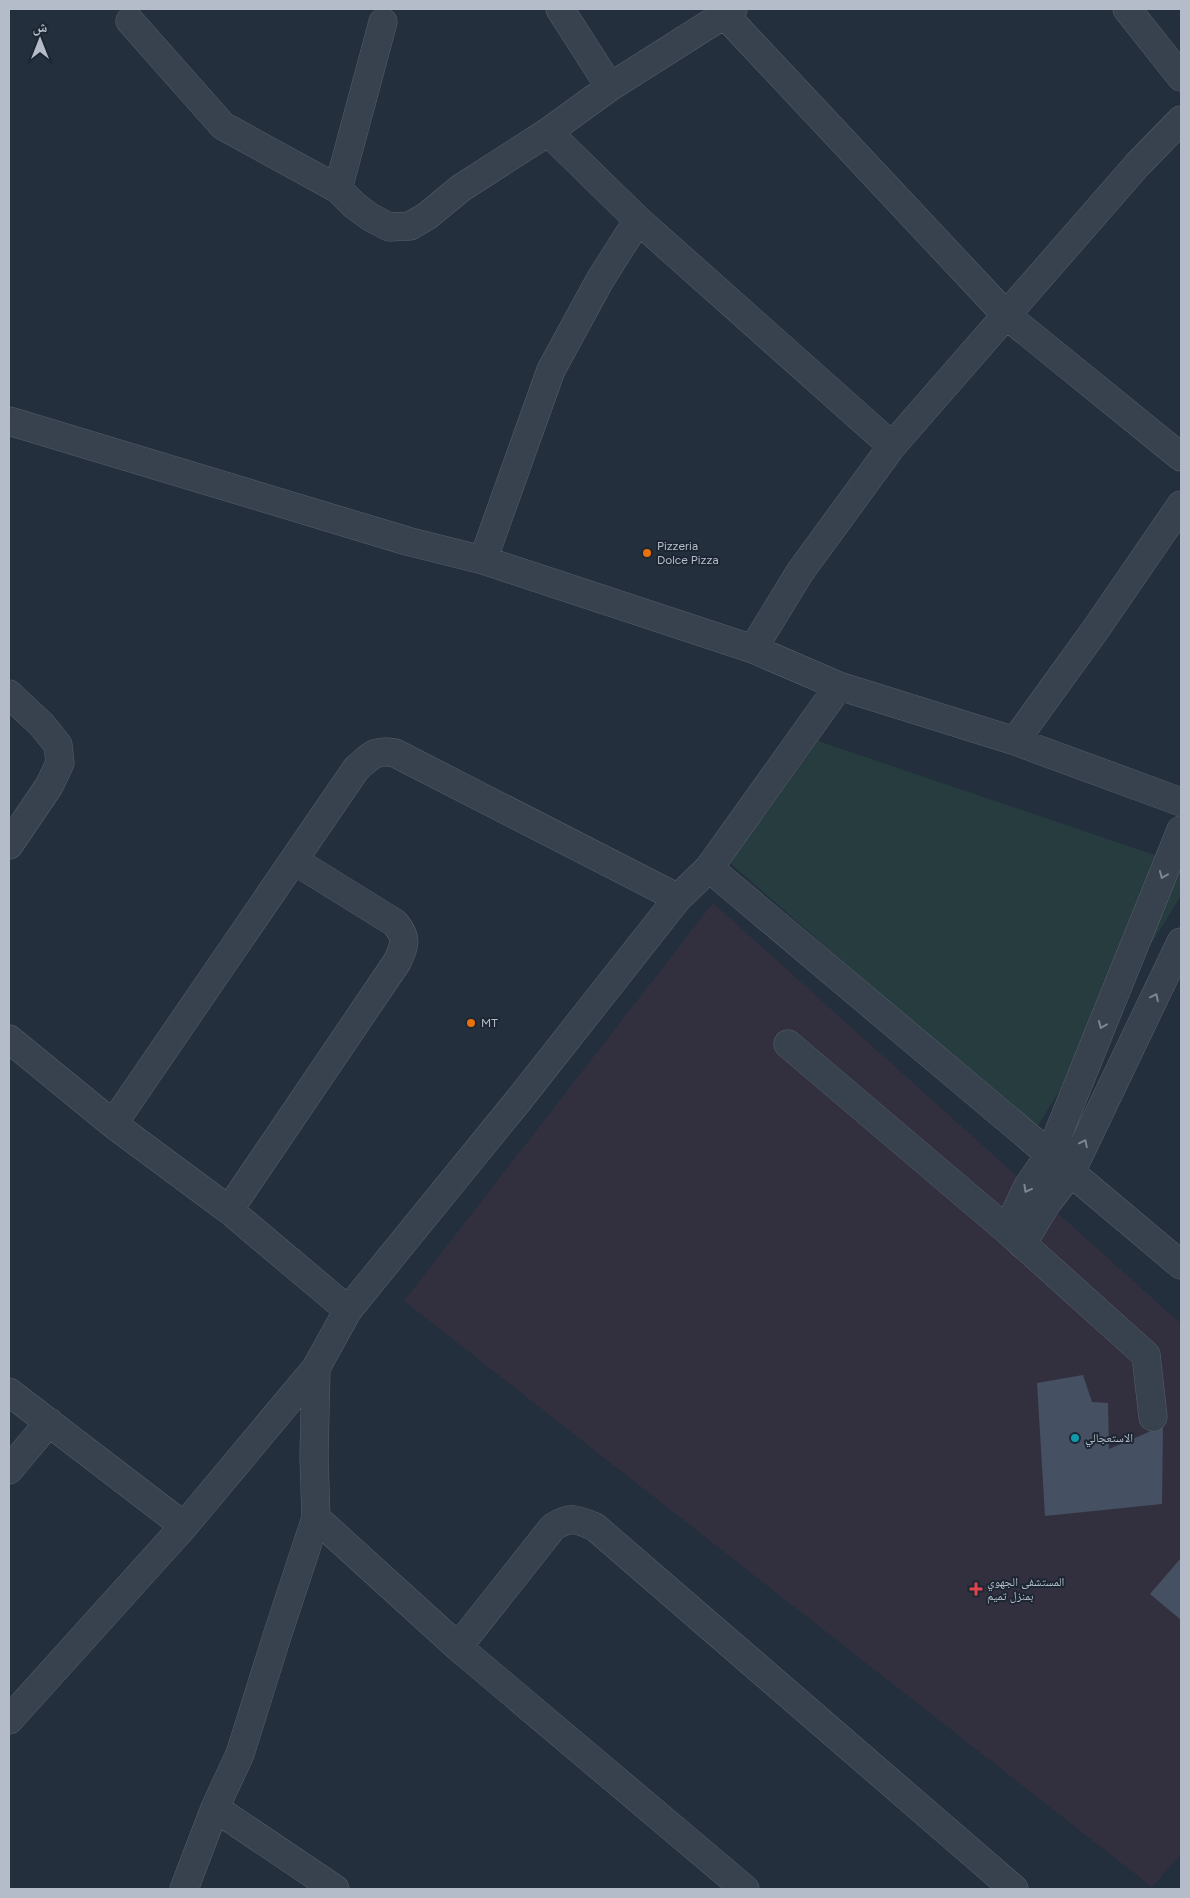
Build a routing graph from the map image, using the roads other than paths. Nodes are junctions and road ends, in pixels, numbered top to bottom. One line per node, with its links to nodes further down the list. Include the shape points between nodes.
1 (560, 9): 7 (street)
2 (1127, 9): 6 (street)
3 (728, 12): 7 (street); 12 (street)
4 (130, 21): 10 (street, via 222,126)
5 (383, 22): 10 (street)
6 (1181, 77)
7 (610, 87): 9 (street)
8 (1181, 120): 12 (street, via 1138,164)
9 (548, 132): 10 (street, via 461,188 410,226 389,227 370,217); 11 (street)
10 (338, 189)
11 (638, 220): 14 (street); 17 (street, via 600,280 551,370)
12 (1006, 315): 14 (street); 15 (street)
13 (9, 421): 17 (street, via 407,541)
14 (892, 446): 18 (street, via 800,572)
15 (1181, 457)
16 (1181, 505): 21 (street)
17 (483, 560): 18 (street)
18 (753, 649): 19 (street)
19 (839, 686): 21 (street); 26 (street)
20 (9, 694): 24 (street, via 42,724 58,745 60,763 49,786)
21 (1015, 741): 22 (street)
22 (1181, 802)
23 (1181, 830): 32 (street, one-way to 32)
24 (9, 845)
25 (295, 861): 27 (street, via 356,769 381,750 395,752); 31 (street); 34 (street, via 395,923 403,933 404,948)
26 (709, 868): 27 (street); 32 (street)
27 (678, 898): 37 (street)
28 (1181, 942): 33 (street, one-way to 28)
29 (9, 1039): 31 (street)
30 (788, 1044): 35 (street)
31 (113, 1124): 34 (street)
32 (1050, 1154): 33 (street); 35 (street, one-way to 35, via 1028,1186)
33 (1070, 1172): 35 (street, via 1047,1203); 36 (street)
34 (229, 1210): 37 (street)
35 (1014, 1237): 40 (street, via 1146,1355)
36 (1181, 1265)
37 (348, 1310): 38 (street)
38 (316, 1368): 43 (street); 44 (street)
39 (9, 1392): 41 (street)
40 (1153, 1417)
41 (49, 1422): 42 (street); 44 (street)
42 (9, 1470)
43 (316, 1518): 45 (street); 47 (street, via 240,1754)
44 (184, 1526): 46 (street)
45 (458, 1647): 50 (street); 51 (street, via 553,1527 564,1520 577,1519 595,1527)
46 (9, 1720)
47 (215, 1808): 48 (street); 49 (street)
48 (184, 1889)
49 (335, 1889)
50 (745, 1889)
51 (1014, 1889)

